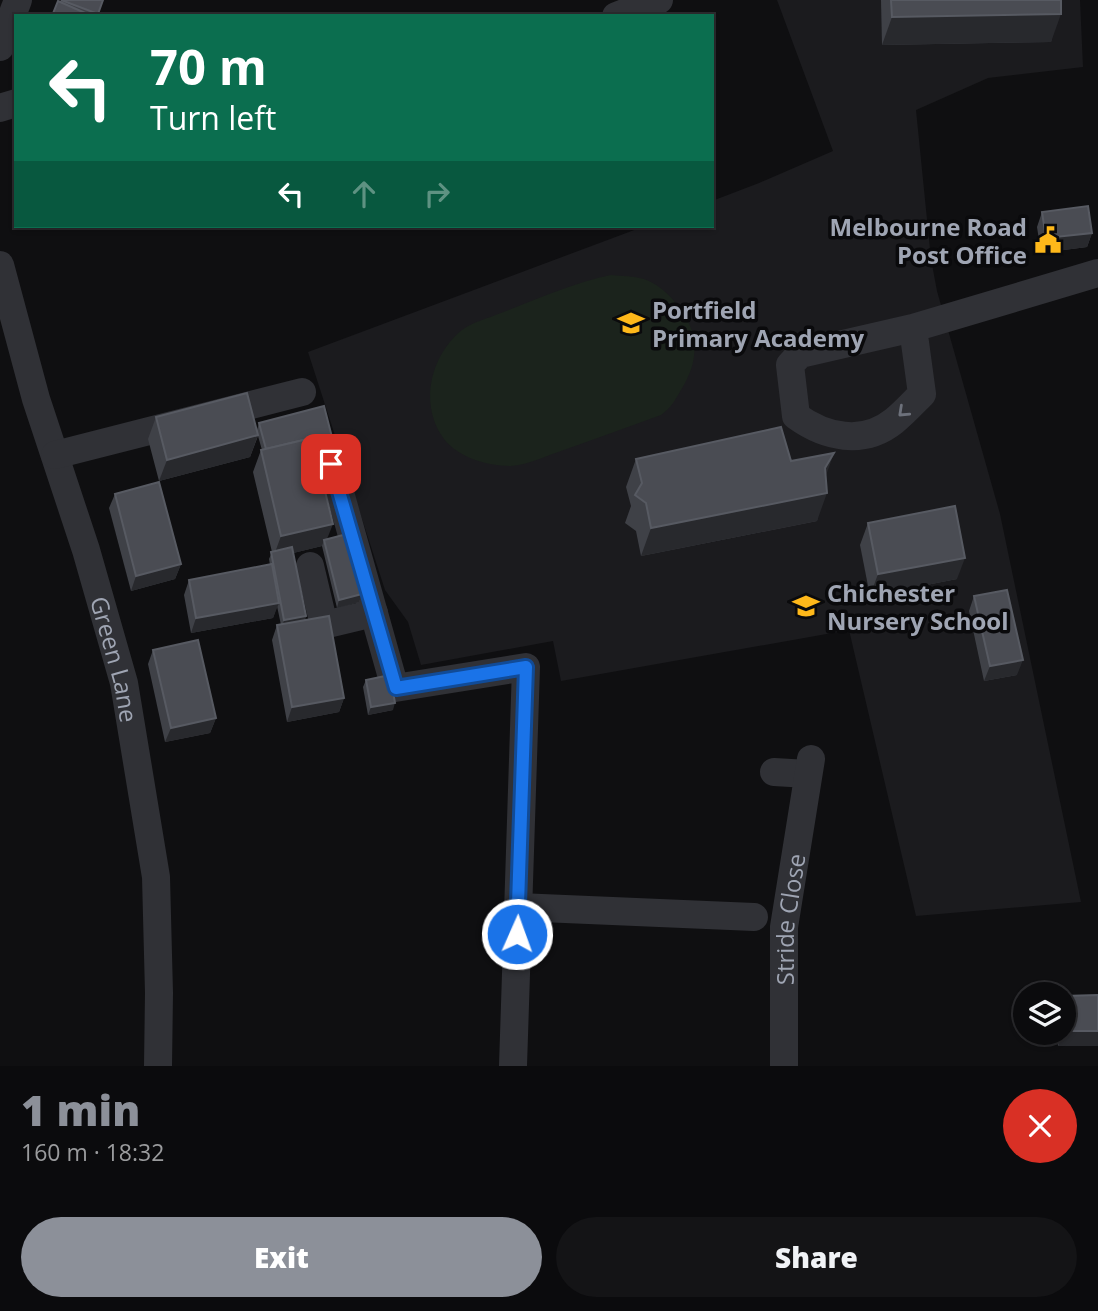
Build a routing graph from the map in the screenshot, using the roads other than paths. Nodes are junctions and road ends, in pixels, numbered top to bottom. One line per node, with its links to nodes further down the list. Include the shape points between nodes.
1 (18, 0): 4 (street)
2 (659, 0): 3 (street)
3 (622, 14)
4 (0, 47)
5 (0, 265): 9 (street, Green Lane)
6 (1098, 274): 7 (street)
7 (913, 328): 7 (street, one-way to 7, via 922,394 892,423 862,437 812,427 796,415 790,365 800,354)
8 (302, 392): 9 (street)
9 (55, 455): 16 (street, Green Lane, via 121,674 156,877)
10 (331, 464): 12 (street)
11 (310, 566): 12 (street, via 324,625)
12 (374, 613): 14 (street, via 396,688 526,667)
13 (774, 772): 18 (street, Stride Close, via 809,766 784,927)
14 (518, 908): 15 (street); 17 (street)
15 (754, 917)
16 (158, 1066)
17 (513, 1066)
18 (785, 1066)

